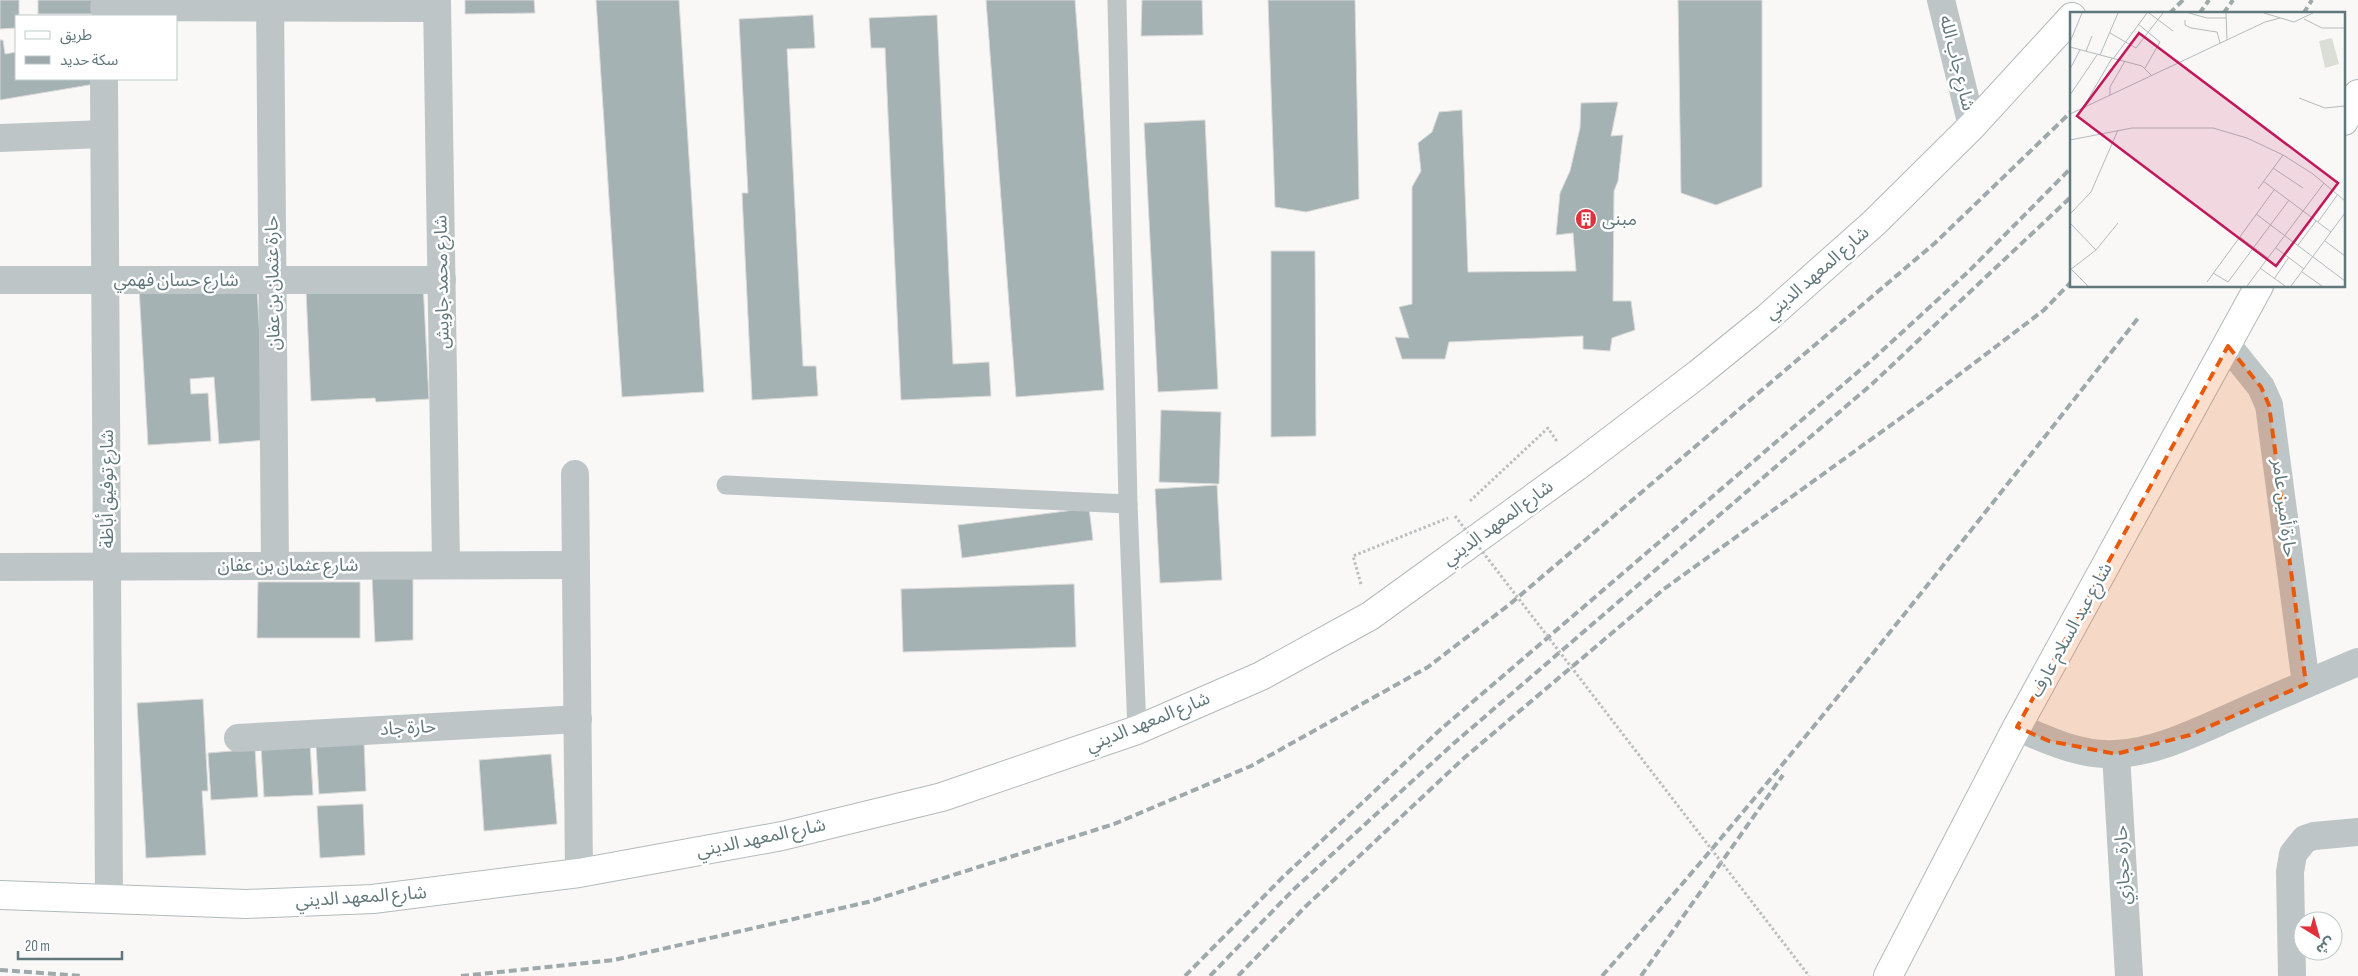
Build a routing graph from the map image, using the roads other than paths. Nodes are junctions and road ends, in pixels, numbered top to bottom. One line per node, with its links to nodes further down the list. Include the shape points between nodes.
1 (1116, 0): 21 (lane)
2 (1941, 0): 10 (street, شارع جاب الله)
3 (2088, 0): 7 (main road)
4 (270, 4): 5 (street); 6 (street); 15 (street, حارة عثمان بن عفان)
5 (437, 4): 16 (street, شارع محمد جاويش)
6 (104, 8)
7 (2077, 12)
8 (2070, 20): 10 (main road, شارع المعهد الديني)
9 (104, 80): 11 (street, شارع توفيق أباظة)
10 (1972, 126): 31 (main road, شارع المعهد الديني, via 1874,223 1767,318 1560,478 1370,616 1260,676)
11 (104, 134): 12 (street); 14 (street, شارع توفيق أباظة)
12 (0, 138)
13 (0, 280): 14 (street, شارع حسان فهمي)
14 (106, 280): 15 (street, شارع حسان فهمي); 26 (street, شارع توفيق أباظة)
15 (273, 280): 16 (street, شارع حسان فهمي); 23 (street, حارة عثمان بن عفان)
16 (442, 280): 22 (street, شارع محمد جاويش)
17 (2258, 288): 18 (main road, شارع عبد السلام عارف)
18 (2228, 346): 28 (street, حارة أمين عامر, via 2262,387 2269,405); 30 (main road, شارع عبد السلام عارف)
19 (575, 474): 24 (street)
20 (726, 485): 21 (lane)
21 (1128, 504): 31 (lane)
22 (446, 564): 23 (street, شارع عثمان بن عفان); 24 (street, شارع عثمان بن عفان)
23 (275, 565): 26 (street, شارع عثمان بن عفان)
24 (576, 566): 29 (street)
25 (0, 567): 26 (street, شارع عثمان بن عفان)
26 (107, 567): 37 (street, شارع توفيق أباظة)
27 (2358, 662): 28 (street)
28 (2306, 684): 33 (street, via 2190,735)
29 (578, 719): 32 (street, حارة جاد); 35 (street)
30 (2017, 727): 33 (street, via 2049,741 2082,750); 38 (main road, شارع عبد السلام عارف)
31 (1137, 730): 35 (main road, شارع المعهد الديني, via 942,798 782,836)
32 (238, 738)
33 (2116, 754): 39 (street, حارة حجازي)
34 (2358, 832): 40 (street, via 2305,839 2293,854 2290,872)
35 (579, 873): 37 (main road, شارع المعهد الديني, via 373,899 246,904)
36 (0, 895): 37 (main road, شارع المعهد الديني)
37 (110, 899)
38 (1888, 976)
39 (2129, 976)
40 (2292, 976)

